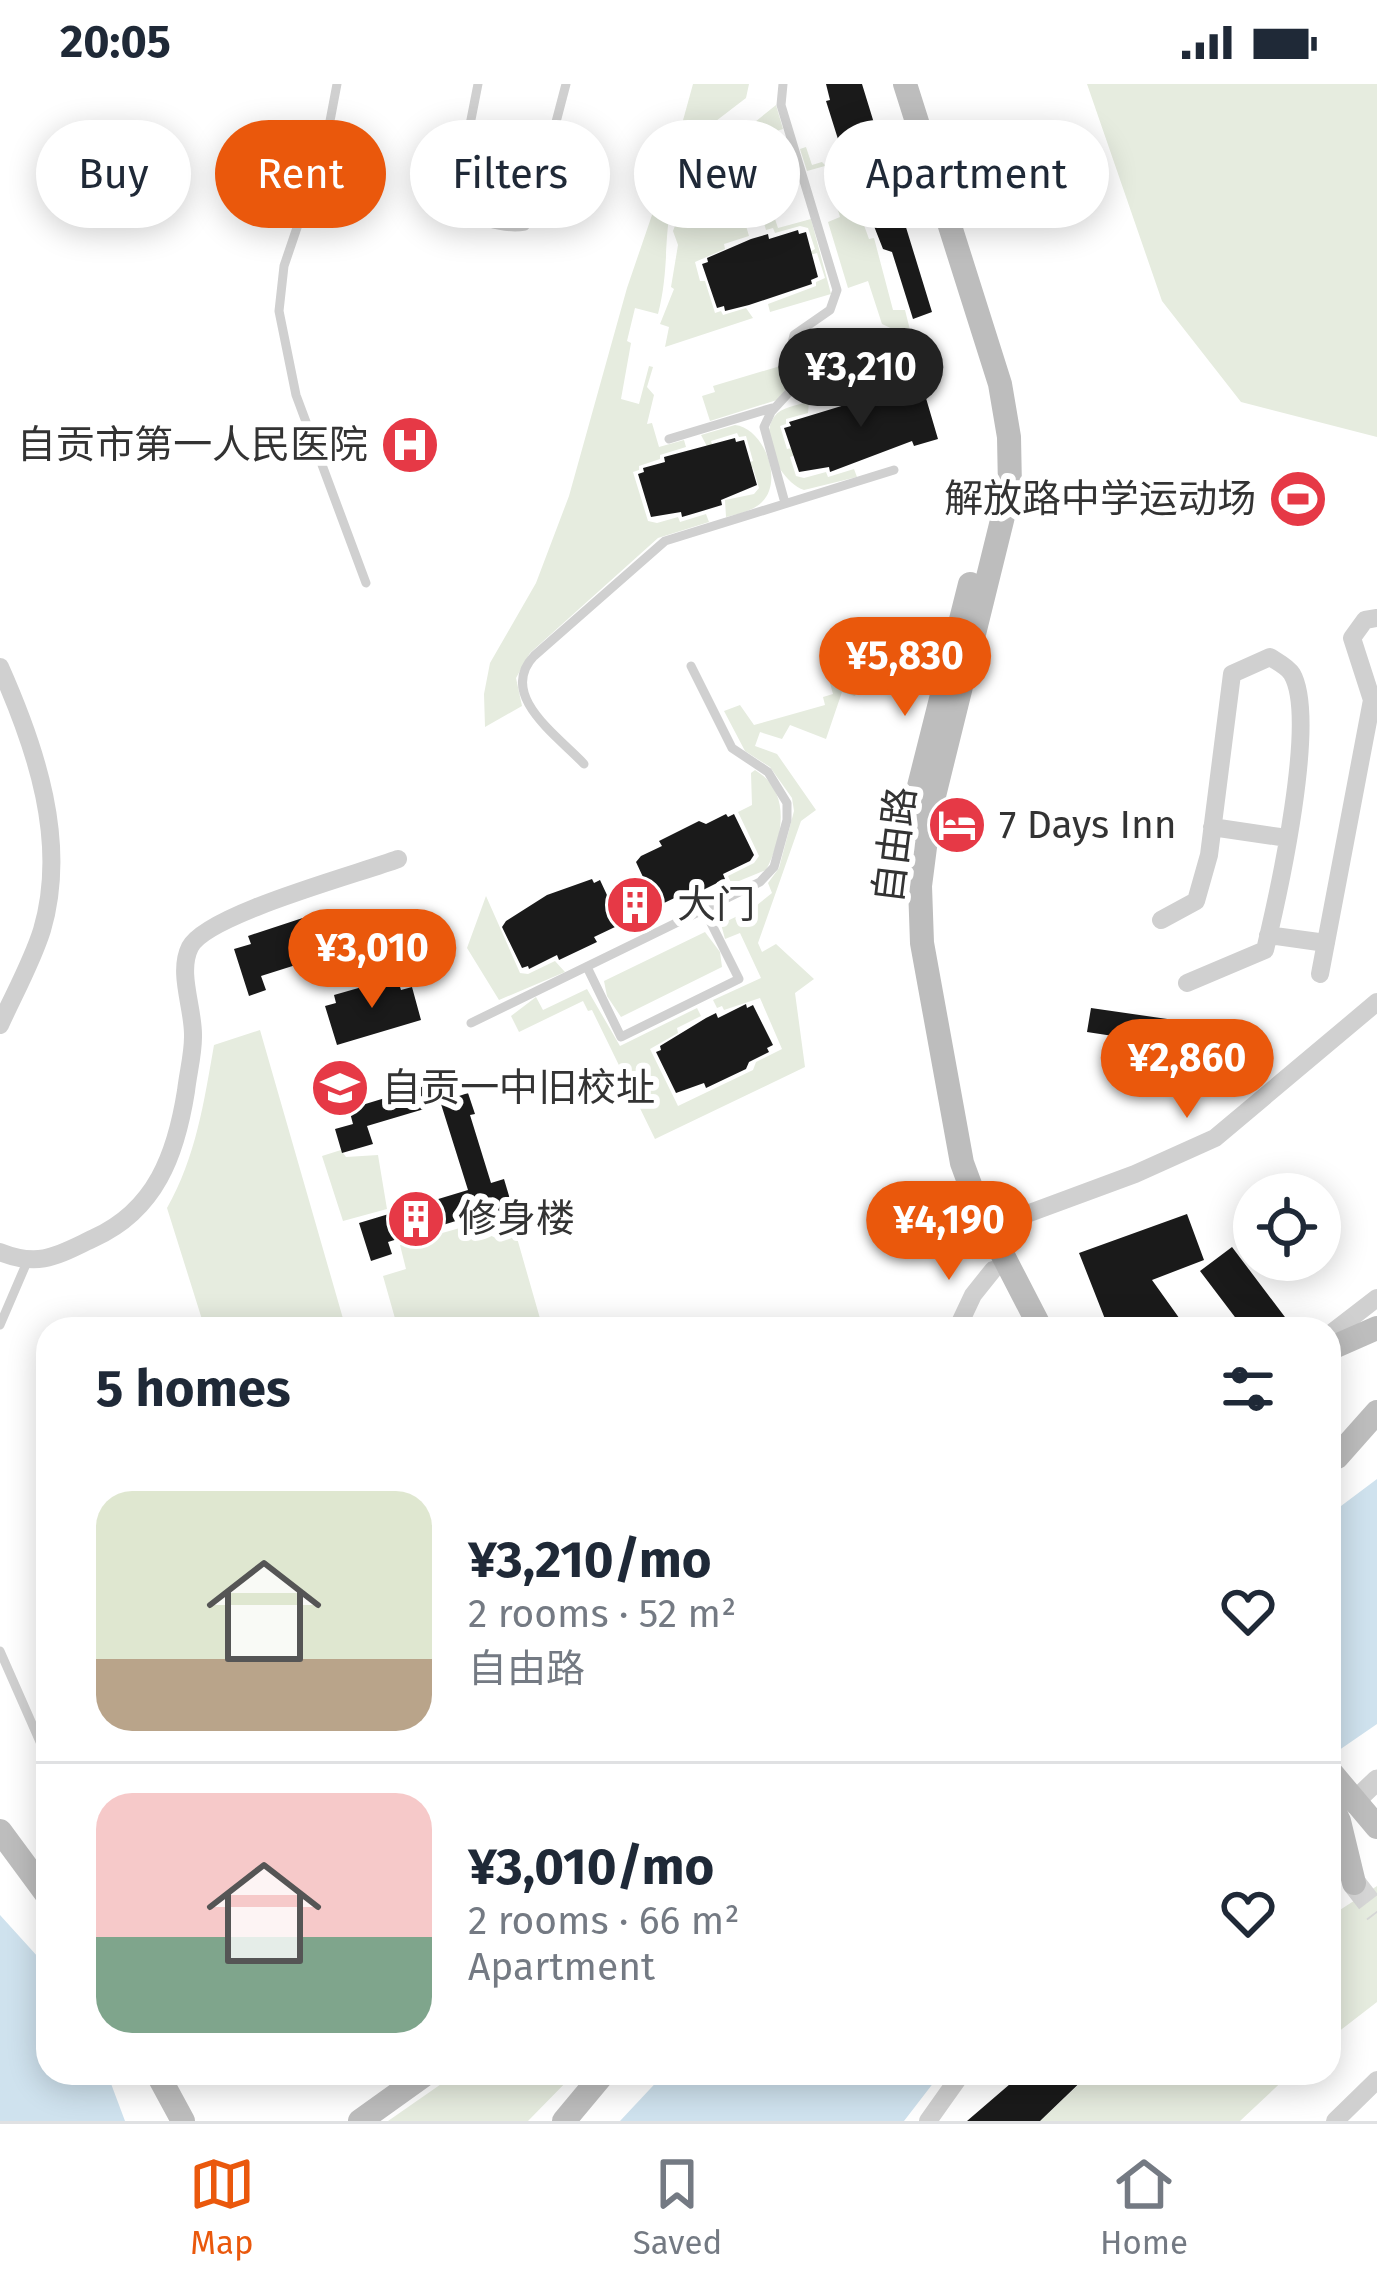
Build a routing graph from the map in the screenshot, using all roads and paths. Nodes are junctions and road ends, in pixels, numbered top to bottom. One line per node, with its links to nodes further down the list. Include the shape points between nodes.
1 (337, 84): 13 (lane, via 284,266 280,311 296,394)
2 (478, 84): 3 (lane, via 454,206 512,228 531,217)
3 (566, 84)
4 (783, 84): 7 (lane, via 781,105 837,290 830,310 794,335 795,384)
5 (888, 84): 35 (main road, 自由路, via 985,386 994,439 994,485 911,814 905,885 937,1122 965,1216)
6 (905, 84): 32 (main road, 自由路, via 1000,384 1009,437 1010,488 929,816 920,886 951,1118)
7 (777, 406): 8 (lane); 10 (lane)
8 (731, 420): 9 (lane); 10 (lane, via 750,423)
9 (669, 439)
10 (765, 440): 12 (lane)
11 (894, 470): 12 (lane)
12 (785, 503): 18 (lane, via 662,543 526,664 526,701)
13 (367, 583)
14 (1377, 618): 17 (street, via 1352,638)
15 (691, 666): 22 (lane, via 732,748 768,772 788,809 772,872)
16 (0, 667): 31 (street, via 44,794 52,854 41,933)
17 (1374, 702): 25 (street)
18 (584, 764)
19 (1213, 827): 20 (street); 20 (street, via 1232,674 1270,657 1292,673 1302,716); 23 (street, via 1196,901)
20 (1287, 838): 24 (street)
21 (398, 859): 34 (street, via 200,933 186,962 194,1035 178,1138 158,1185 104,1234)
22 (704, 909): 26 (lane); 26 (lane, via 739,979 621,1037)
23 (1161, 920)
24 (1268, 935): 25 (street); 28 (street, via 1265,950)
25 (1326, 943): 27 (street)
26 (587, 967): 30 (lane)
27 (1320, 974)
28 (1187, 983)
29 (1377, 1002): 32 (street, via 1215,1138)
30 (471, 1023)
31 (0, 1025)
32 (988, 1228): 39 (main road, 自由路)
33 (0, 1252): 34 (street)
34 (27, 1262): 40 (lane)
35 (993, 1270): 37 (street); 38 (main road, 自由路)
36 (1377, 1298): 41 (street)
37 (963, 1317)
38 (1018, 1317)
39 (1034, 1317)
40 (0, 1325)
41 (1341, 1326)
42 (1377, 1328): 43 (main road)
43 (1341, 1344)
44 (1377, 1412): 46 (main road)
45 (1377, 1430): 47 (main road)
46 (1341, 1451)
47 (1341, 1455)
48 (0, 1651): 49 (lane)
49 (36, 1733)
50 (1377, 1780): 51 (street)
51 (1341, 1806)
52 (1341, 1809): 54 (main road)
53 (1341, 1822): 57 (main road)
54 (1377, 1827)
55 (0, 1832): 56 (main road)
56 (36, 1864)
57 (1354, 1883)
58 (1377, 2080): 67 (street)
59 (164, 2085): 63 (main road)
60 (410, 2085): 64 (main road)
61 (594, 2085): 65 (main road)
62 (954, 2085): 66 (street)
63 (183, 2121)
64 (360, 2121)
65 (565, 2121)
66 (928, 2121)
67 (1335, 2121)

